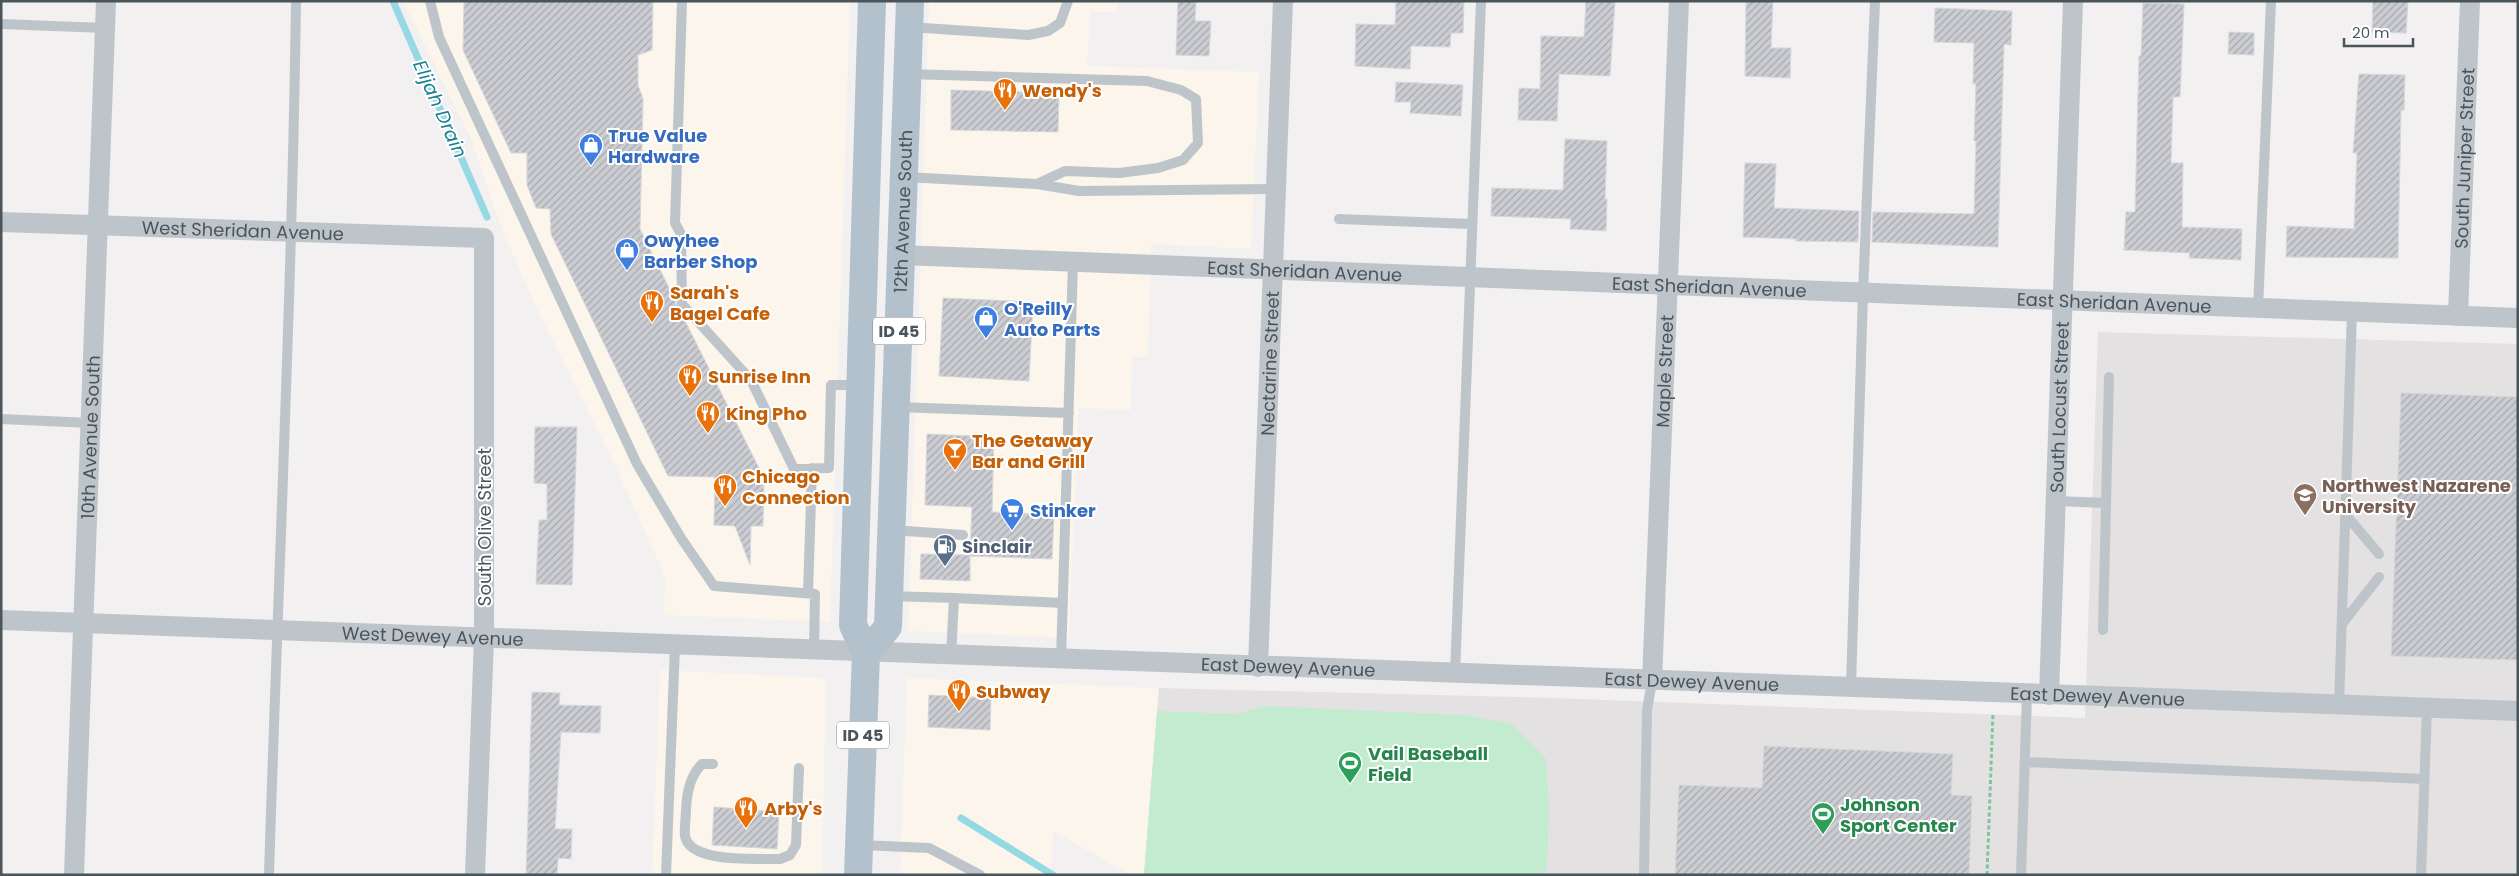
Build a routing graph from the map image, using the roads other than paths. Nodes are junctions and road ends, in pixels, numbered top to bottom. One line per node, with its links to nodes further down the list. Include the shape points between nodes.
1 (106, 1): 16 (street, 10th Avenue South)
2 (296, 1): 25 (lane)
3 (430, 1): 53 (lane, via 439,37 637,464 681,538 714,586)
4 (682, 1): 45 (lane, via 675,223 681,234 682,304 752,380 794,469)
5 (874, 1): 27 (main road, via 888,42 882,217); 28 (main road, 12th Avenue South / ID 45)
6 (1068, 1): 14 (lane, via 1060,23 1048,31 1028,35)
7 (1283, 1): 20 (street, Nectarine Street)
8 (1481, 1): 23 (lane)
9 (1678, 1): 32 (street, Maple Street)
10 (1875, 1): 33 (lane)
11 (2073, 1): 34 (street, South Locust Street)
12 (2271, 1): 35 (lane)
13 (2470, 1): 37 (street, South Juniper Street)
14 (909, 14): 17 (main road, 12th Avenue South / ID 45)
15 (1, 24): 16 (lane)
16 (105, 28): 24 (street, 10th Avenue South)
17 (907, 74): 18 (main road, 12th Avenue South / ID 45); 19 (lane, via 1147,81 1182,90 1196,99 1198,144 1183,160 1158,168 1119,173 1065,171)
18 (904, 177): 19 (lane); 27 (main road, 12th Avenue South / ID 45)
19 (1037, 184): 20 (lane, via 1079,191)
20 (1276, 189): 30 (street, Nectarine Street)
21 (1339, 219): 23 (lane)
22 (1, 222): 24 (street, West Sheridan Avenue)
23 (1472, 224): 31 (lane)
24 (97, 225): 25 (street, West Sheridan Avenue); 44 (street, 10th Avenue South)
25 (293, 232): 26 (street, West Sheridan Avenue); 61 (lane)
26 (484, 238): 62 (street, South Olive Street)
27 (901, 247): 29 (street, East Sheridan Avenue); 41 (main road, 12th Avenue South / ID 45)
28 (864, 260): 40 (main road, 12th Avenue South / ID 45); 41 (main road, via 874,268 880,288 879,386 886,401)
29 (1073, 262): 30 (street, East Sheridan Avenue); 42 (lane)
30 (1273, 270): 31 (street, East Sheridan Avenue); 68 (street, Nectarine Street)
31 (1471, 277): 32 (street, East Sheridan Avenue); 69 (lane)
32 (1668, 285): 33 (street, East Sheridan Avenue); 70 (street, Maple Street)
33 (1863, 293): 34 (street, East Sheridan Avenue); 71 (lane)
34 (2063, 301): 35 (street, East Sheridan Avenue); 46 (street, South Locust Street)
35 (2258, 308): 36 (street, East Sheridan Avenue)
36 (2352, 312): 37 (street, East Sheridan Avenue); 48 (lane)
37 (2458, 316): 38 (street, East Sheridan Avenue)
38 (2518, 318)
39 (2109, 377): 47 (lane)
40 (859, 385): 45 (lane, via 831,385 829,468); 65 (main road, 12th Avenue South / ID 45, via 853,625)
41 (895, 407): 42 (lane); 49 (main road, 12th Avenue South / ID 45)
42 (1069, 413): 56 (lane)
43 (1, 419): 44 (lane)
44 (91, 423): 58 (street, 10th Avenue South)
45 (812, 468): 53 (lane)
46 (2056, 501): 47 (lane); 73 (street, South Locust Street)
47 (2106, 503): 60 (lane)
48 (2345, 514): 51 (lane); 59 (lane)
49 (891, 530): 50 (lane); 54 (main road, 12th Avenue South / ID 45)
50 (963, 535)
51 (2379, 554)
52 (2378, 577): 59 (lane)
53 (808, 593): 64 (lane, via 815,594)
54 (890, 596): 55 (lane); 65 (main road, 12th Avenue South / ID 45, via 888,627)
55 (954, 598): 56 (lane); 66 (lane)
56 (1063, 603): 67 (lane)
57 (1, 620): 58 (street, West Dewey Avenue)
58 (85, 624): 61 (street, West Dewey Avenue); 84 (street, 10th Avenue South)
59 (2342, 624): 74 (lane)
60 (2103, 630)
61 (276, 631): 62 (street, West Dewey Avenue); 85 (lane)
62 (484, 639): 63 (street, West Dewey Avenue); 86 (street, South Olive Street)
63 (675, 646): 64 (street, West Dewey Avenue); 81 (lane)
64 (814, 651): 65 (street, West Dewey Avenue)
65 (866, 653): 66 (street, East Dewey Avenue); 83 (main road, 12th Avenue South / ID 45)
66 (952, 656): 67 (street, East Dewey Avenue)
67 (1061, 660): 68 (street, East Dewey Avenue)
68 (1258, 667): 69 (street, East Dewey Avenue)
69 (1455, 674): 70 (street, East Dewey Avenue)
70 (1652, 680): 71 (street, East Dewey Avenue); 90 (lane, via 1647,710)
71 (1851, 688): 72 (street, East Dewey Avenue)
72 (2027, 694): 73 (street, East Dewey Avenue); 77 (lane)
73 (2049, 695): 74 (street, East Dewey Avenue)
74 (2339, 705): 75 (street, East Dewey Avenue)
75 (2427, 708): 76 (street, East Dewey Avenue); 80 (lane)
76 (2518, 711)
77 (2025, 762): 80 (lane); 91 (lane)
78 (714, 764): 82 (lane, via 702,764 694,771 686,798)
79 (799, 768): 82 (lane, via 796,846 790,855 780,859 701,853 691,848 685,838)
80 (2424, 779): 92 (lane)
81 (668, 823): 82 (lane); 87 (lane)
82 (685, 823)
83 (859, 845): 88 (main road, 12th Avenue South / ID 45); 89 (lane, via 929,848)
84 (74, 875)
85 (269, 875)
86 (475, 875)
87 (666, 875)
88 (858, 875)
89 (980, 875)
90 (1644, 875)
91 (2021, 875)
92 (2422, 875)

